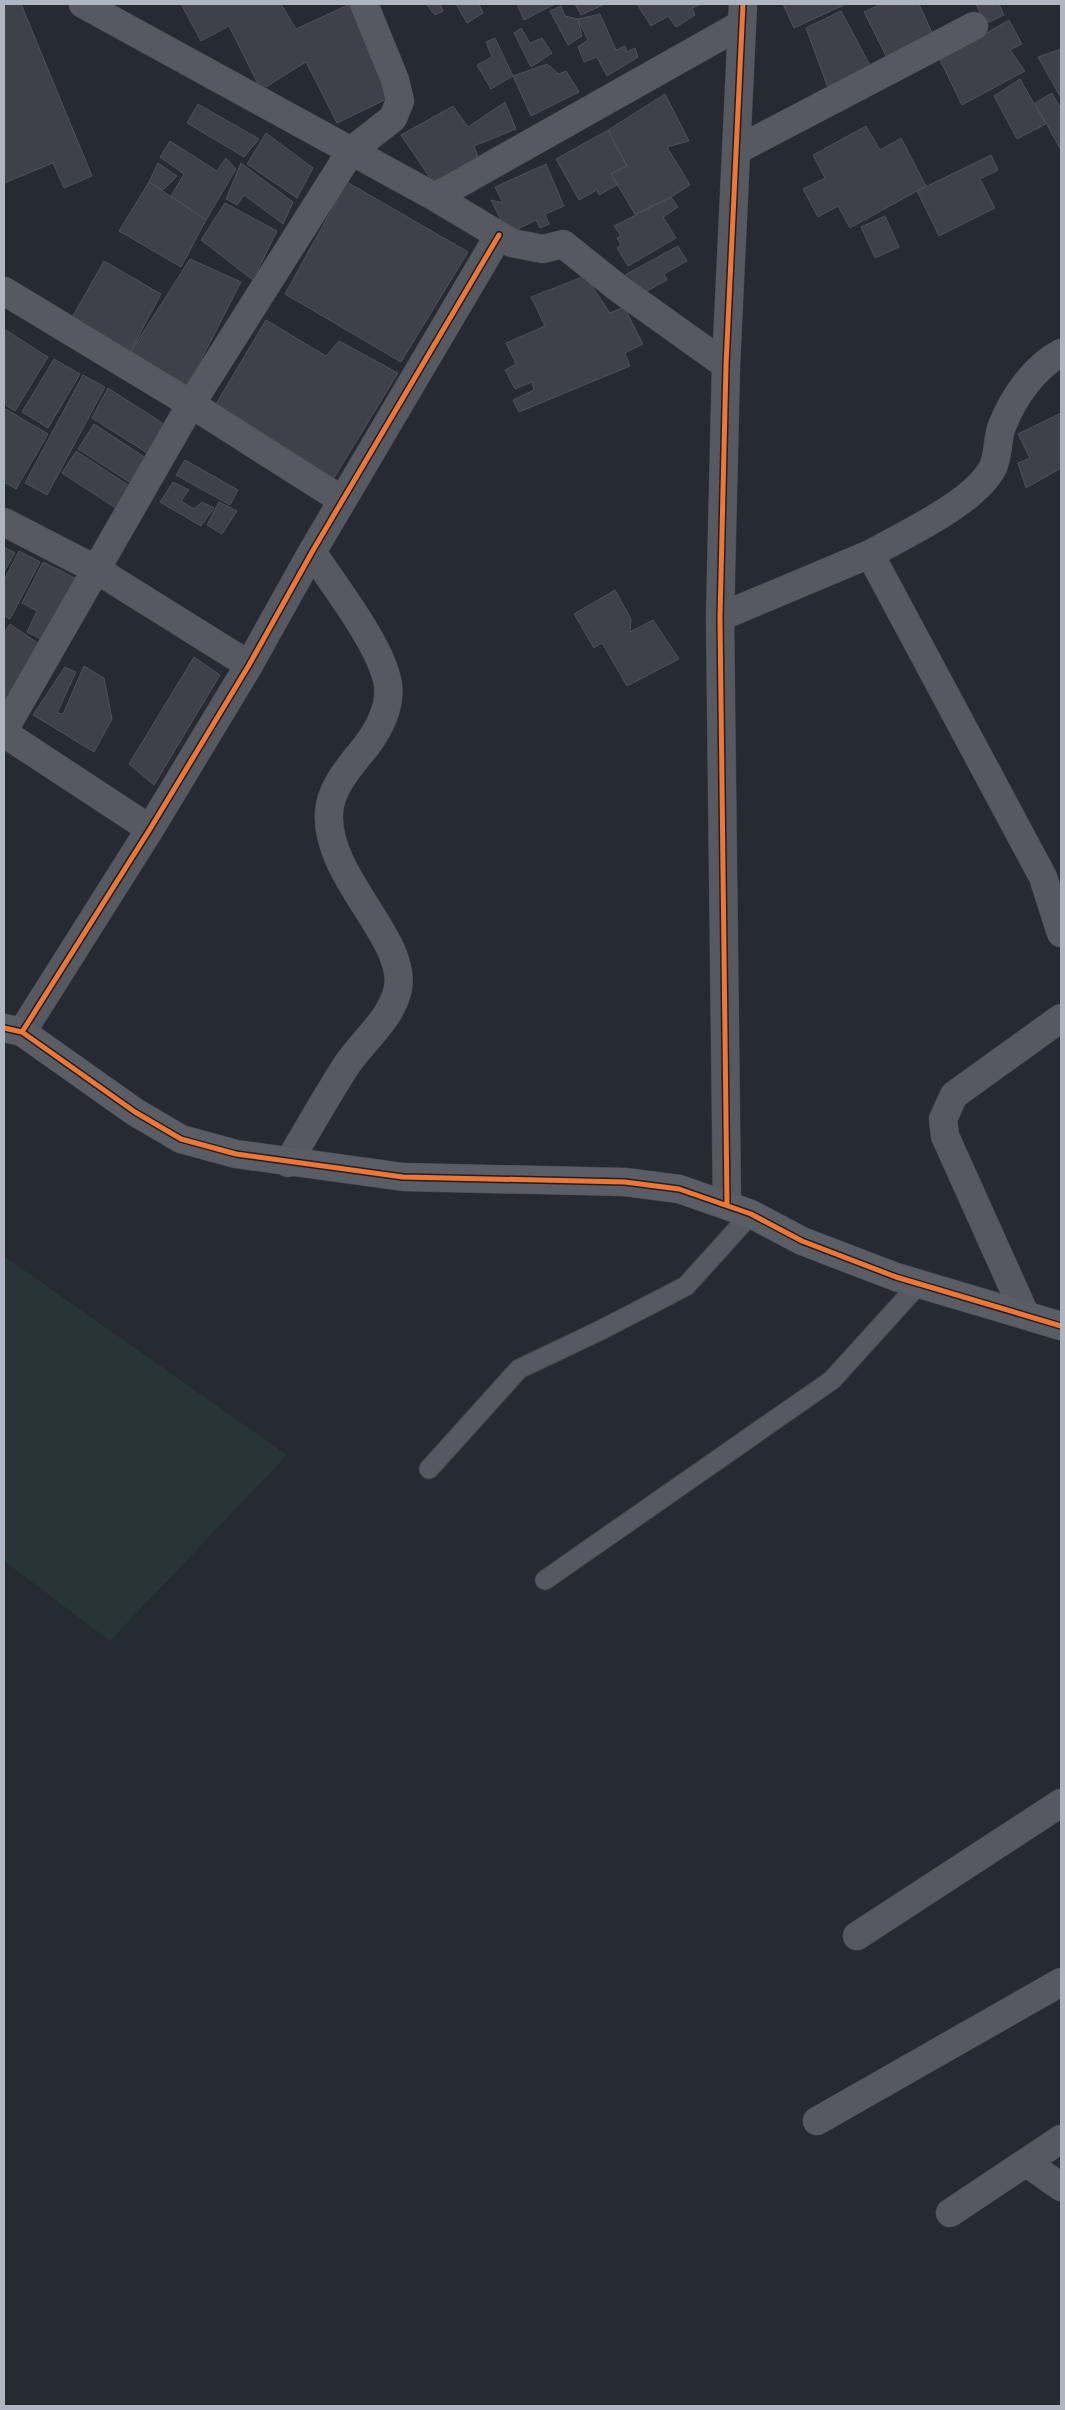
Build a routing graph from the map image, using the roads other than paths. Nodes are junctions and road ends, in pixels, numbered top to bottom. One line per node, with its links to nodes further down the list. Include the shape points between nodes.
1 (364, 4): 6 (street, via 395,80 400,101 393,118)
2 (97, 7): 6 (street)
3 (742, 14): 5 (street); 7 (street)
4 (974, 26): 5 (street)
5 (737, 150): 11 (street)
6 (351, 151): 7 (street); 12 (street)
7 (435, 197): 8 (street)
8 (499, 235): 11 (street, via 512,243 542,249 563,244 618,288); 13 (street)
9 (4, 291): 12 (street)
10 (1061, 353): 16 (street, via 1051,358 1023,387 1002,426 993,467 973,490 955,506)
11 (726, 365): 18 (street)
12 (192, 404): 13 (street); 17 (street)
13 (342, 500): 15 (street)
14 (4, 522): 17 (street)
15 (312, 552): 19 (street); 25 (street, via 379,655 388,687 383,718 338,784 328,811 330,839 346,874 397,960 398,987 393,1004 347,1064)
16 (870, 554): 18 (street); 22 (street, via 1043,877)
17 (97, 570): 19 (street); 20 (street)
18 (720, 617): 26 (street)
19 (249, 665): 21 (street)
20 (4, 731): 21 (street)
21 (150, 829): 24 (street)
22 (1061, 932)
23 (1061, 1018): 28 (street, via 954,1096 943,1119 945,1136)
24 (13, 1030): 25 (street, via 135,1112 182,1139 236,1154)
25 (288, 1163): 26 (street, via 403,1177 625,1182 678,1189)
26 (739, 1209): 27 (street, via 802,1241); 30 (lane, via 686,1286 519,1369)
27 (919, 1284): 28 (street); 31 (lane, via 832,1380)
28 (1025, 1314): 29 (street)
29 (1061, 1326)
30 (429, 1469)
31 (545, 1580)
32 (1061, 1803): 33 (street)
33 (857, 1936)
34 (1061, 1982): 35 (street)
35 (816, 2121)
36 (1061, 2139): 37 (street)
37 (1027, 2163): 38 (street); 39 (street)
38 (1061, 2187)
39 (950, 2213)

